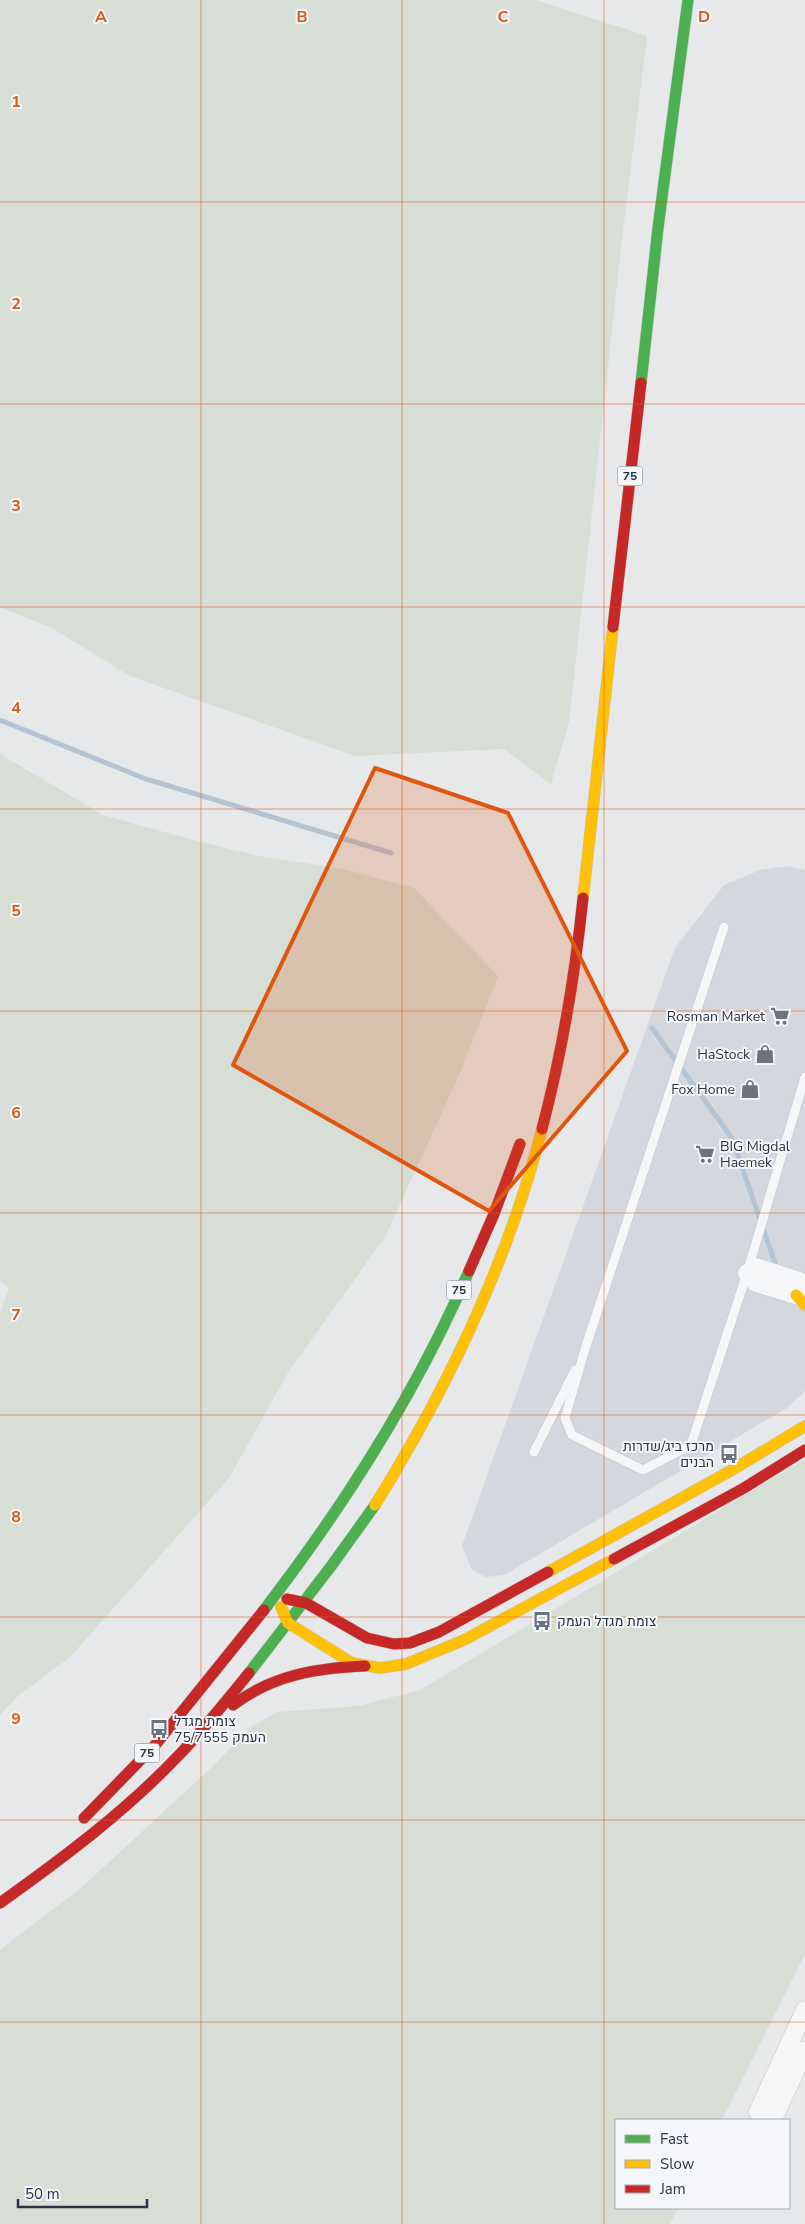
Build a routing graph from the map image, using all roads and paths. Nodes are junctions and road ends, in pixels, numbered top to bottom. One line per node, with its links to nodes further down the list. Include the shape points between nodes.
1 (688, 0): 3 (main road, 75, via 656,248)
2 (724, 927): 9 (lane)
3 (577, 953): 5 (main road, 75); 14 (main road, 75, via 559,1059 541,1134 516,1215 486,1289 412,1440 372,1508)
4 (805, 1077): 7 (lane)
5 (540, 1087)
6 (524, 1132): 13 (main road, 75, via 443,1325 372,1451)
7 (747, 1273): 8 (street, via 756,1283); 9 (lane, via 691,1445 643,1470 572,1435 565,1418)
8 (803, 1295)
9 (585, 1349): 12 (lane)
10 (805, 1426): 14 (main road, via 732,1470 439,1632 411,1643 372,1640)
11 (805, 1450): 16 (main road, via 744,1488 464,1640 406,1664 380,1668)
12 (534, 1452)
13 (275, 1597): 14 (main road); 15 (main road); 18 (main road, 75, via 152,1748 102,1802)
14 (305, 1602): 15 (main road, 75)
15 (288, 1623): 16 (main road, via 352,1663); 17 (main road, 75)
16 (365, 1666): 17 (main road, via 325,1667 264,1684)
17 (195, 1736): 21 (main road, 75, via 166,1768 115,1814 61,1859)
18 (74, 1826)
19 (18, 1875): 20 (main road)
20 (0, 1891)
21 (0, 1903)
22 (805, 2010): 24 (street)
23 (805, 2050): 24 (street)
24 (765, 2116)

